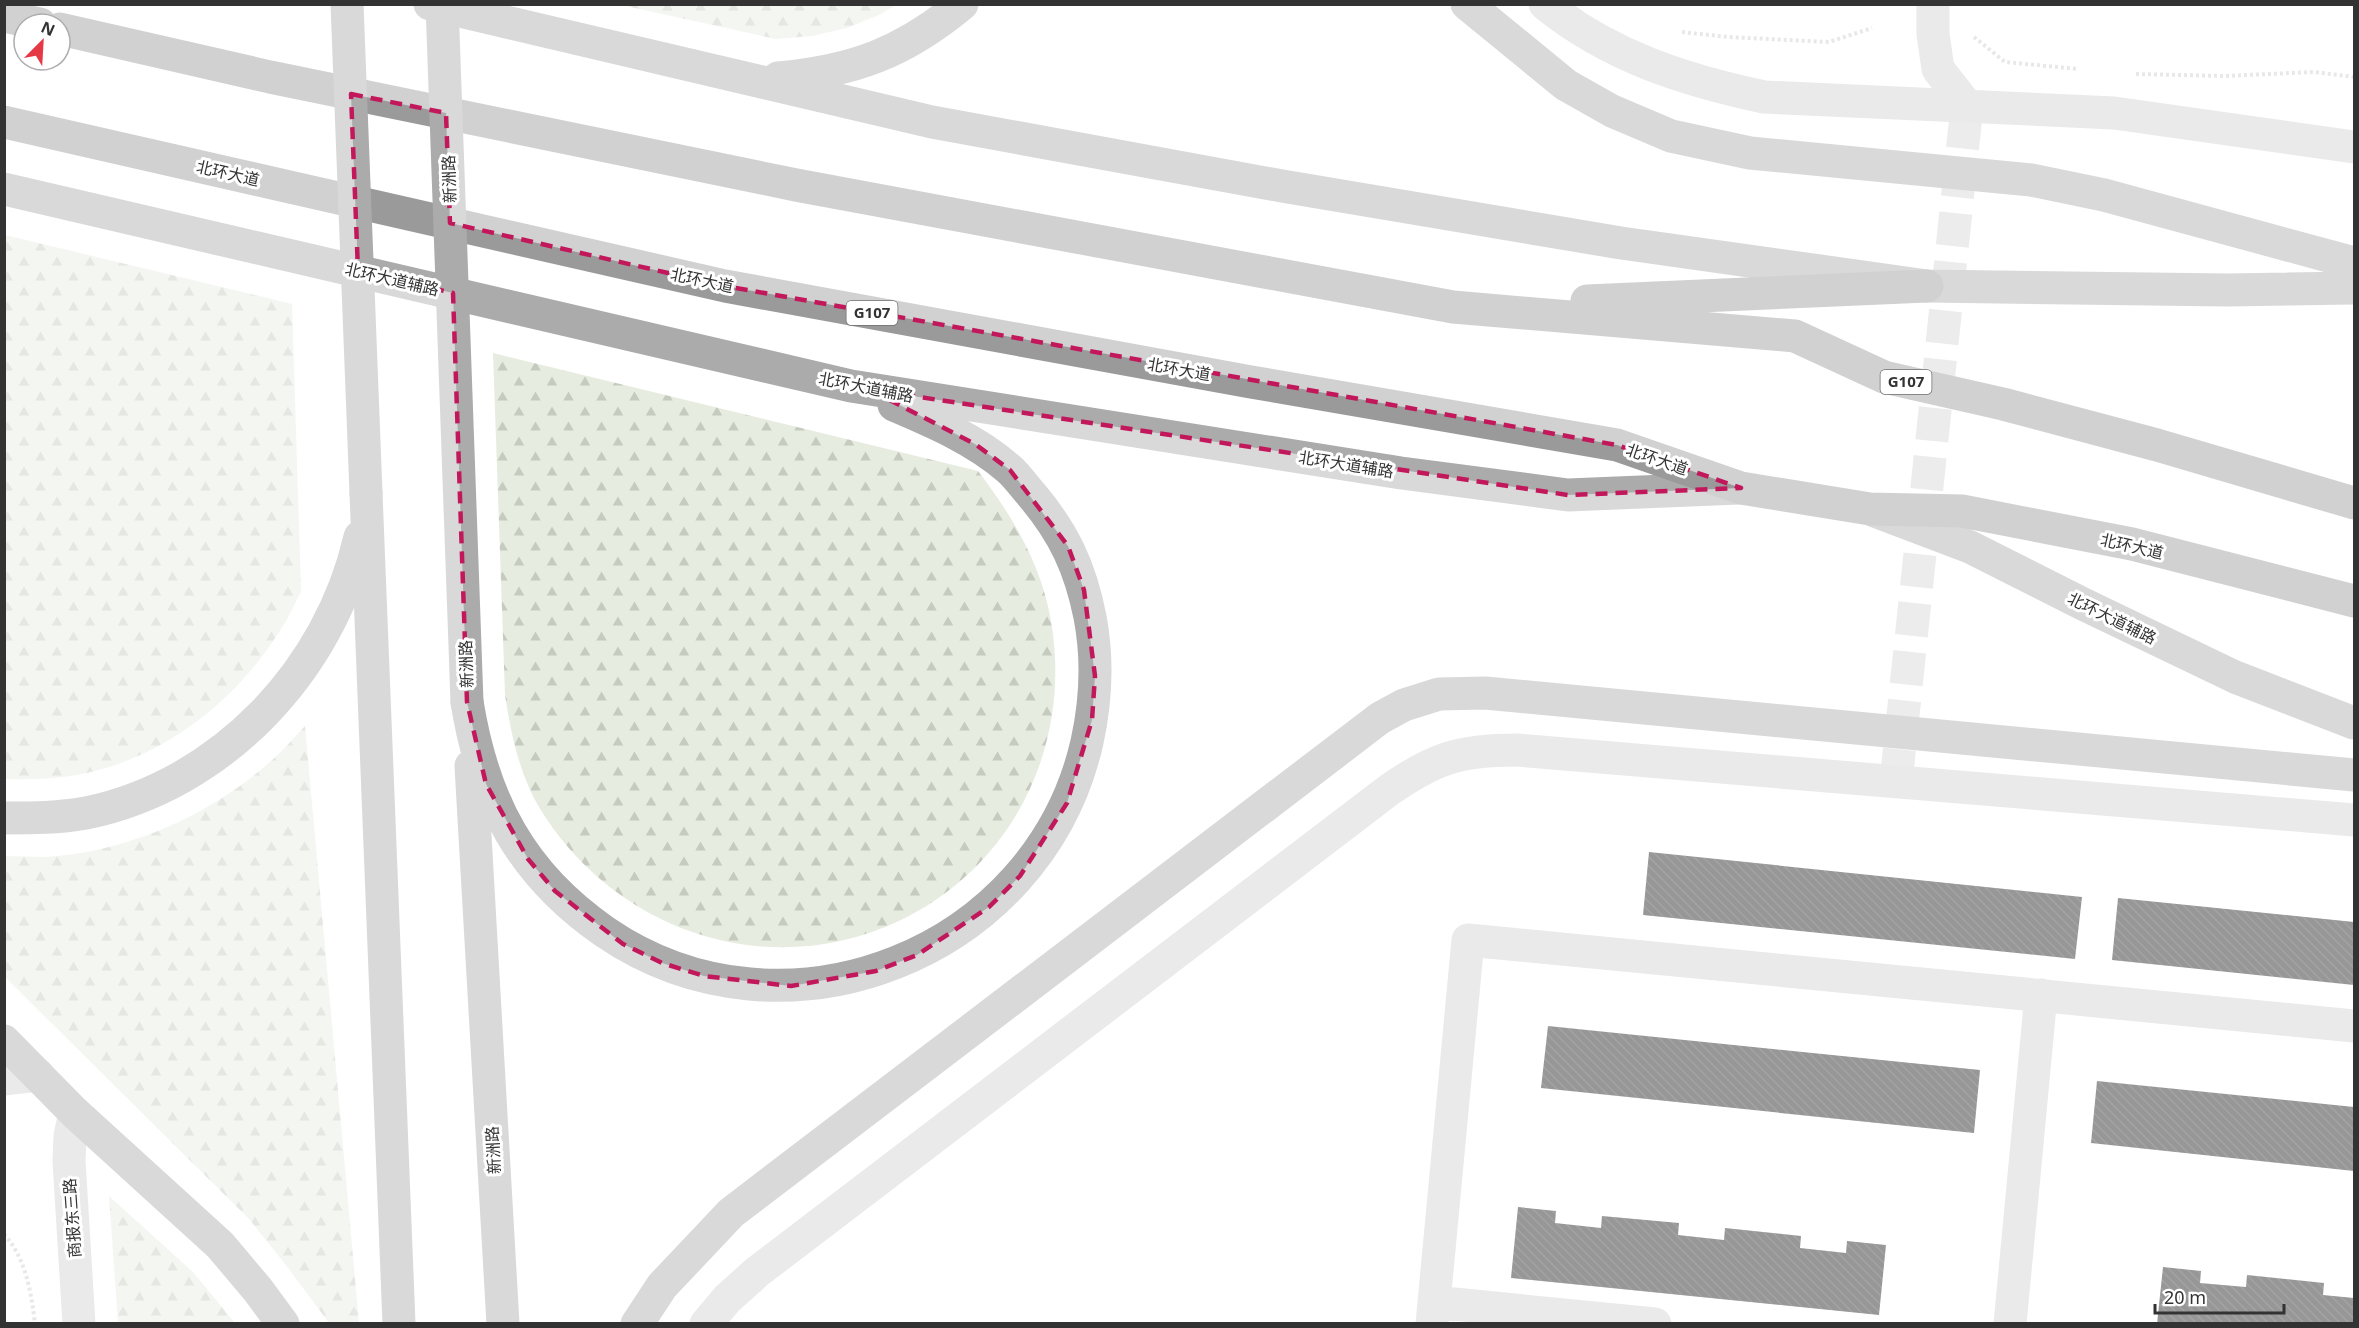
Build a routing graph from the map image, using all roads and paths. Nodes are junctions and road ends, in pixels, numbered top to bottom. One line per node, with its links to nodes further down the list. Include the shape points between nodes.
1 (347, 4): 28 (main road, bridge)
2 (430, 4): 14 (main road)
3 (442, 4): 32 (main road, 新洲路, bridge)
4 (962, 4): 14 (main road, via 925,33 859,64 819,74)
5 (1467, 4): 22 (main road, via 1566,85 1612,111 1671,136 1750,153 2031,180 2115,198)
6 (1933, 4): 16 (street, via 1938,69)
7 (1560, 11): 16 (street, via 1615,50 1667,72 1716,86 1764,97)
8 (1872, 28): 9 (path, via 1829,42)
9 (1676, 31)
10 (72, 32): 25 (highway, G107, via 270,77 784,182)
11 (1974, 36): 12 (path, via 2005,62)
12 (2083, 70)
13 (2129, 74): 15 (path, via 2224,76 2314,72)
14 (734, 76): 23 (main road, via 932,122 1282,186 1621,243)
15 (2355, 77)
16 (1967, 106): 18 (street, via 2114,113)
17 (4, 122): 27 (highway, 北环大道 / G107, via 725,286 1617,445)
18 (2355, 147)
19 (4, 189): 20 (main road, 北环大道辅路)
20 (76, 206): 21 (main road); 26 (main road, 北环大道辅路)
21 (4, 214)
22 (2355, 263)
23 (1927, 286): 24 (main road); 25 (highway)
24 (2355, 288)
25 (1453, 307): 29 (highway, G107, via 1795,336 1884,377 2157,445)
26 (851, 386): 27 (main road, 北环大道辅路, via 1401,473 1568,495); 32 (main road, via 975,444 1010,470 1068,546 1084,590 1093,633 1095,676 1092,720 1082,762 1067,803 1046,841 1020,876 989,907 917,955 876,971 834,981 791,986 747,984 662,963 623,944 588,920 528,860 504,824 486,784)
27 (1741, 488): 30 (highway, 北环大道 / G107)
28 (366, 493): 35 (main road, via 359,539 328,625 304,665 244,733 167,785 127,801 86,813); 48 (main road)
29 (2355, 503)
30 (1870, 509): 31 (highway, 北环大道 / G107, via 1973,514 2132,544); 33 (main road, 北环大道辅路, via 1970,547 2235,677)
31 (2355, 601)
32 (467, 702): 49 (main road, 新洲路)
33 (2355, 723)
34 (2355, 775): 50 (main road, via 1485,693 1439,694 1404,705 1371,725 731,1213 662,1286)
35 (4, 818)
36 (2355, 820): 51 (street, via 1516,750 1480,750 1448,757 1416,771 1379,798 757,1272)
37 (2041, 995): 38 (street); 44 (street, via 1468,940); 53 (street)
38 (2355, 1026)
39 (4, 1041): 40 (main road)
40 (38, 1075): 41 (street); 42 (main road)
41 (4, 1079)
42 (75, 1113): 46 (street, 商报东三路, via 69,1136 69,1161); 47 (main road, via 220,1245)
43 (4, 1234): 45 (path, via 15,1247 31,1288)
44 (1433, 1313): 52 (street)
45 (35, 1323)
46 (79, 1323)
47 (283, 1323)
48 (399, 1323)
49 (503, 1323)
50 (637, 1323)
51 (706, 1323)
52 (1655, 1323)
53 (2010, 1323)

